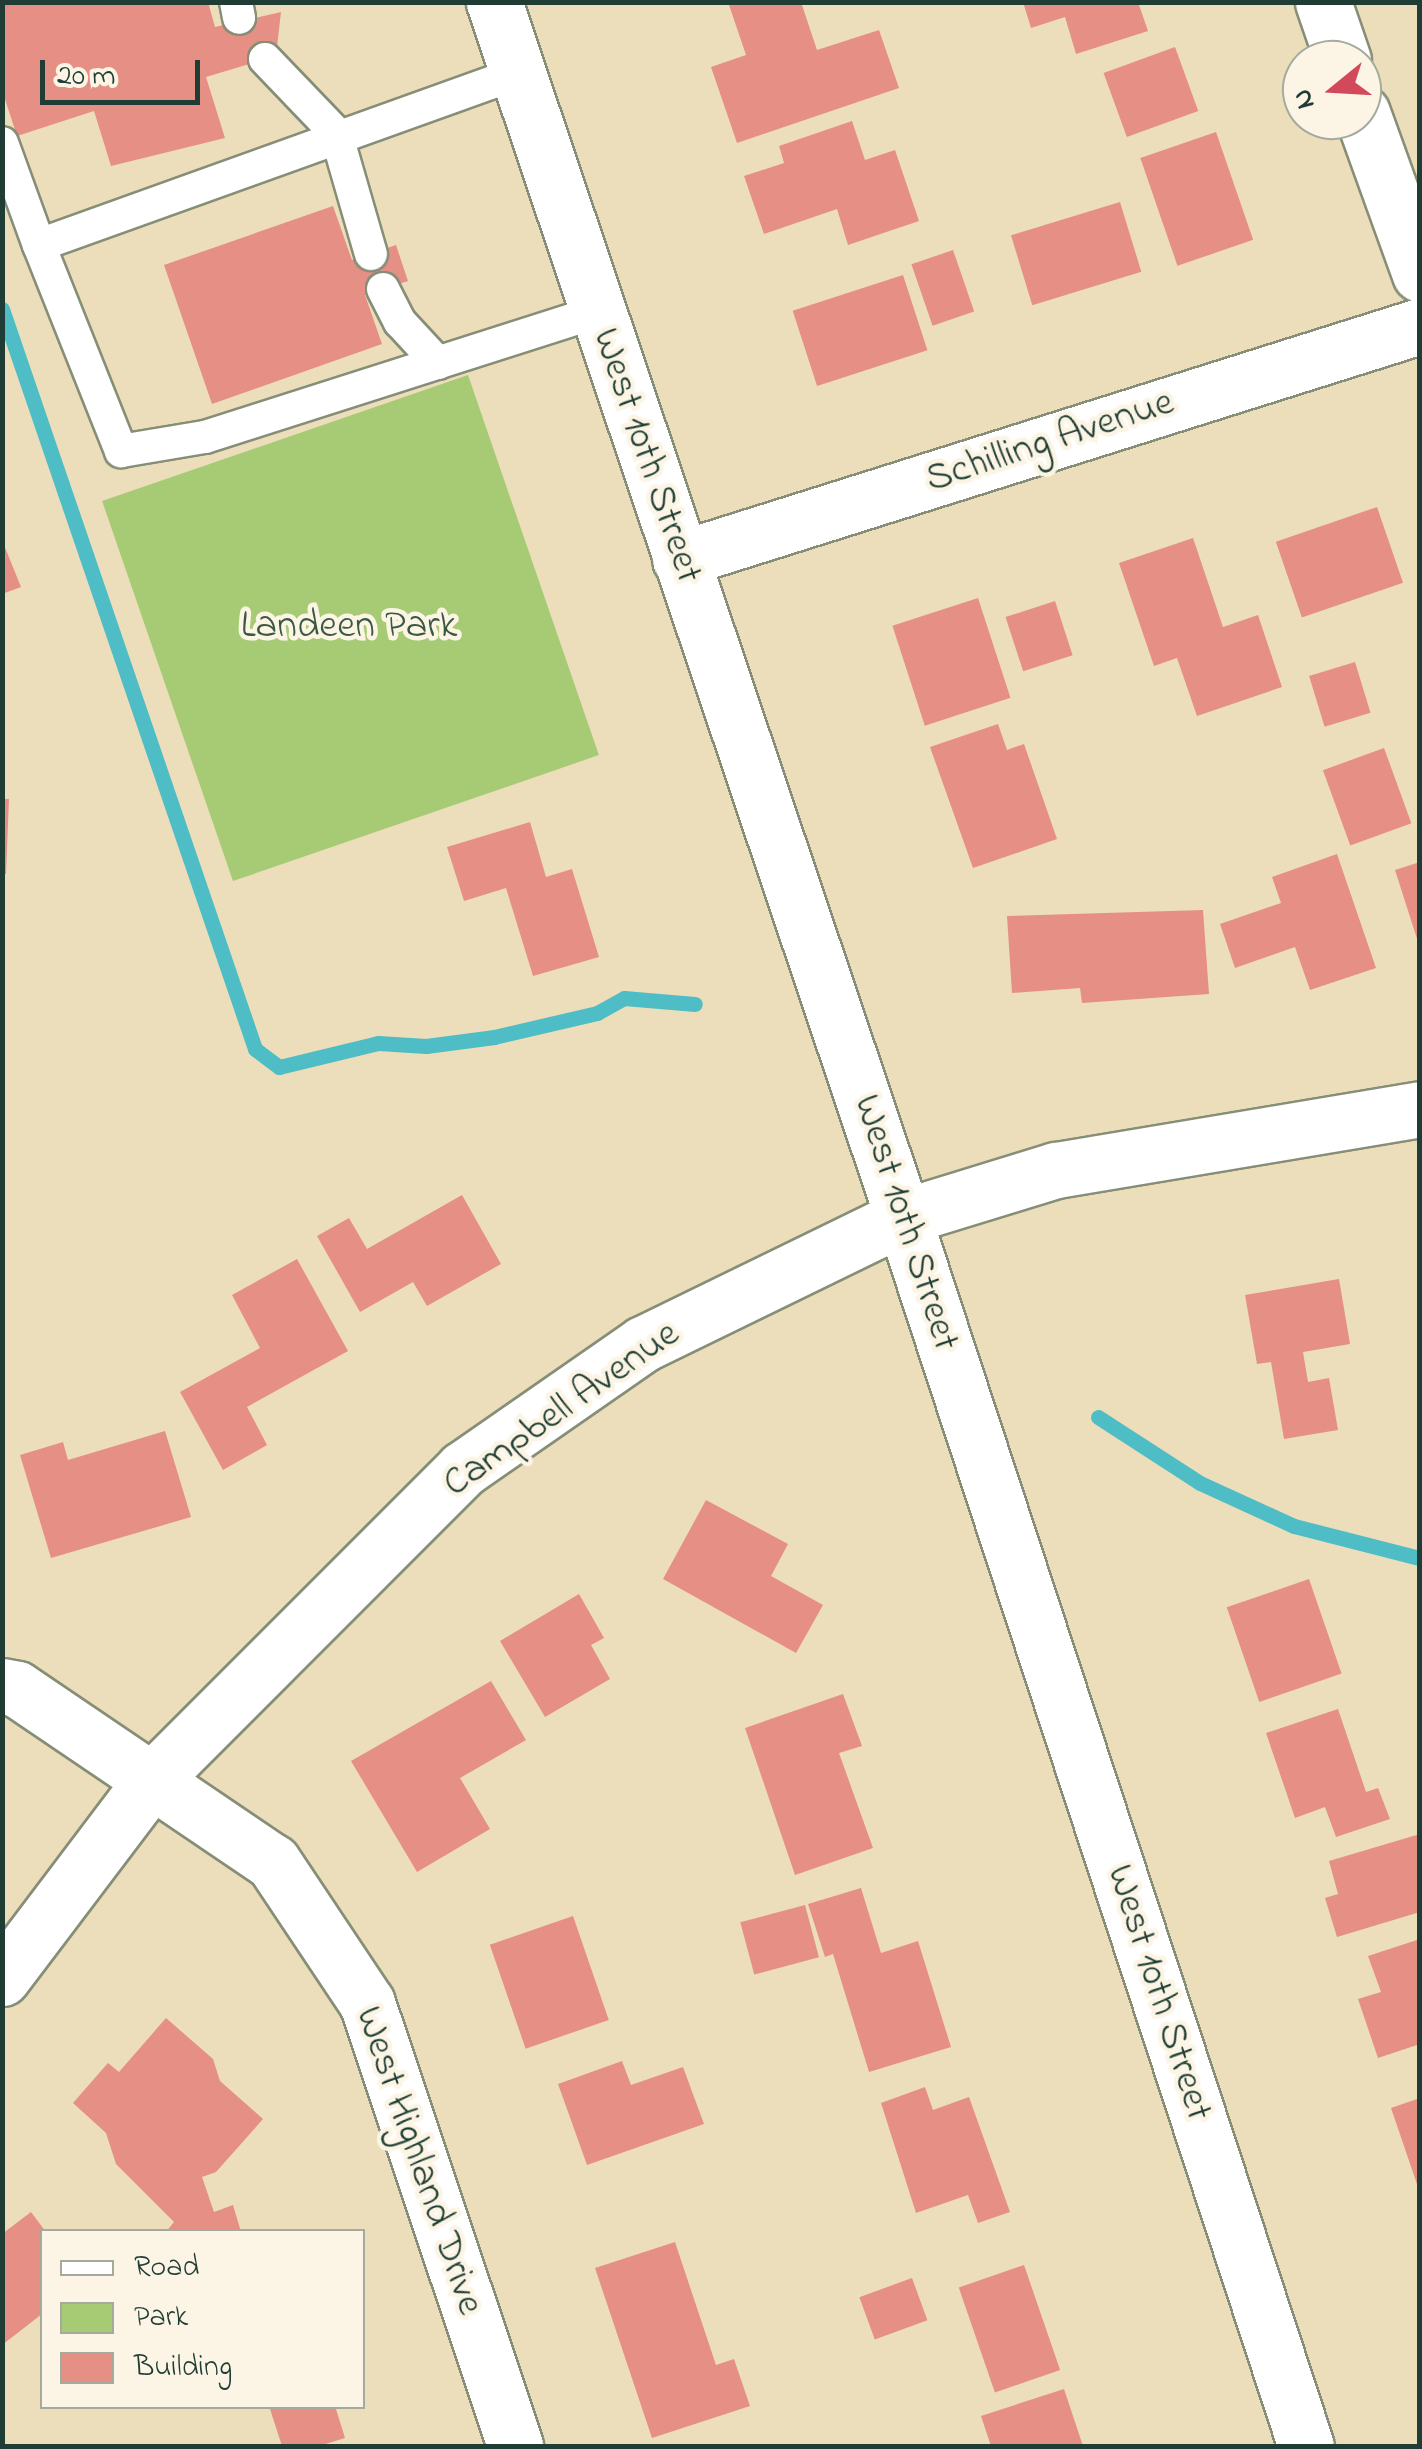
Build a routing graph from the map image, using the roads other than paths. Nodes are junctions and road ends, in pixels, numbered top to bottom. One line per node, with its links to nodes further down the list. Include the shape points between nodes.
1 (494, 2): 5 (street, West 10th Street)
2 (1322, 2): 3 (street)
3 (1336, 40)
4 (265, 59): 6 (lane)
5 (518, 73): 6 (lane); 13 (street, West 10th Street)
6 (336, 133): 9 (lane); 10 (lane)
7 (1372, 140): 11 (street)
8 (2, 143): 9 (lane)
9 (39, 245): 15 (lane, via 121,451 205,437)
10 (371, 254)
11 (1420, 274)
12 (383, 289): 15 (lane, via 400,322)
13 (597, 312): 15 (lane); 16 (street, West 10th Street)
14 (1420, 326): 16 (street, Schilling Avenue)
15 (438, 363)
16 (680, 559): 18 (street, West 10th Street)
17 (1420, 1110): 18 (street, Campbell Avenue, via 1056,1170)
18 (904, 1217): 20 (street, Campbell Avenue, via 643,1344 463,1469); 23 (street, West 10th Street)
19 (2, 1686): 20 (street, West Highland Drive, via 17,1689)
20 (152, 1780): 21 (street, Campbell Avenue); 22 (street, West Highland Drive, via 273,1862 367,2003)
21 (2, 1978)
22 (515, 2446)
23 (1306, 2446)

